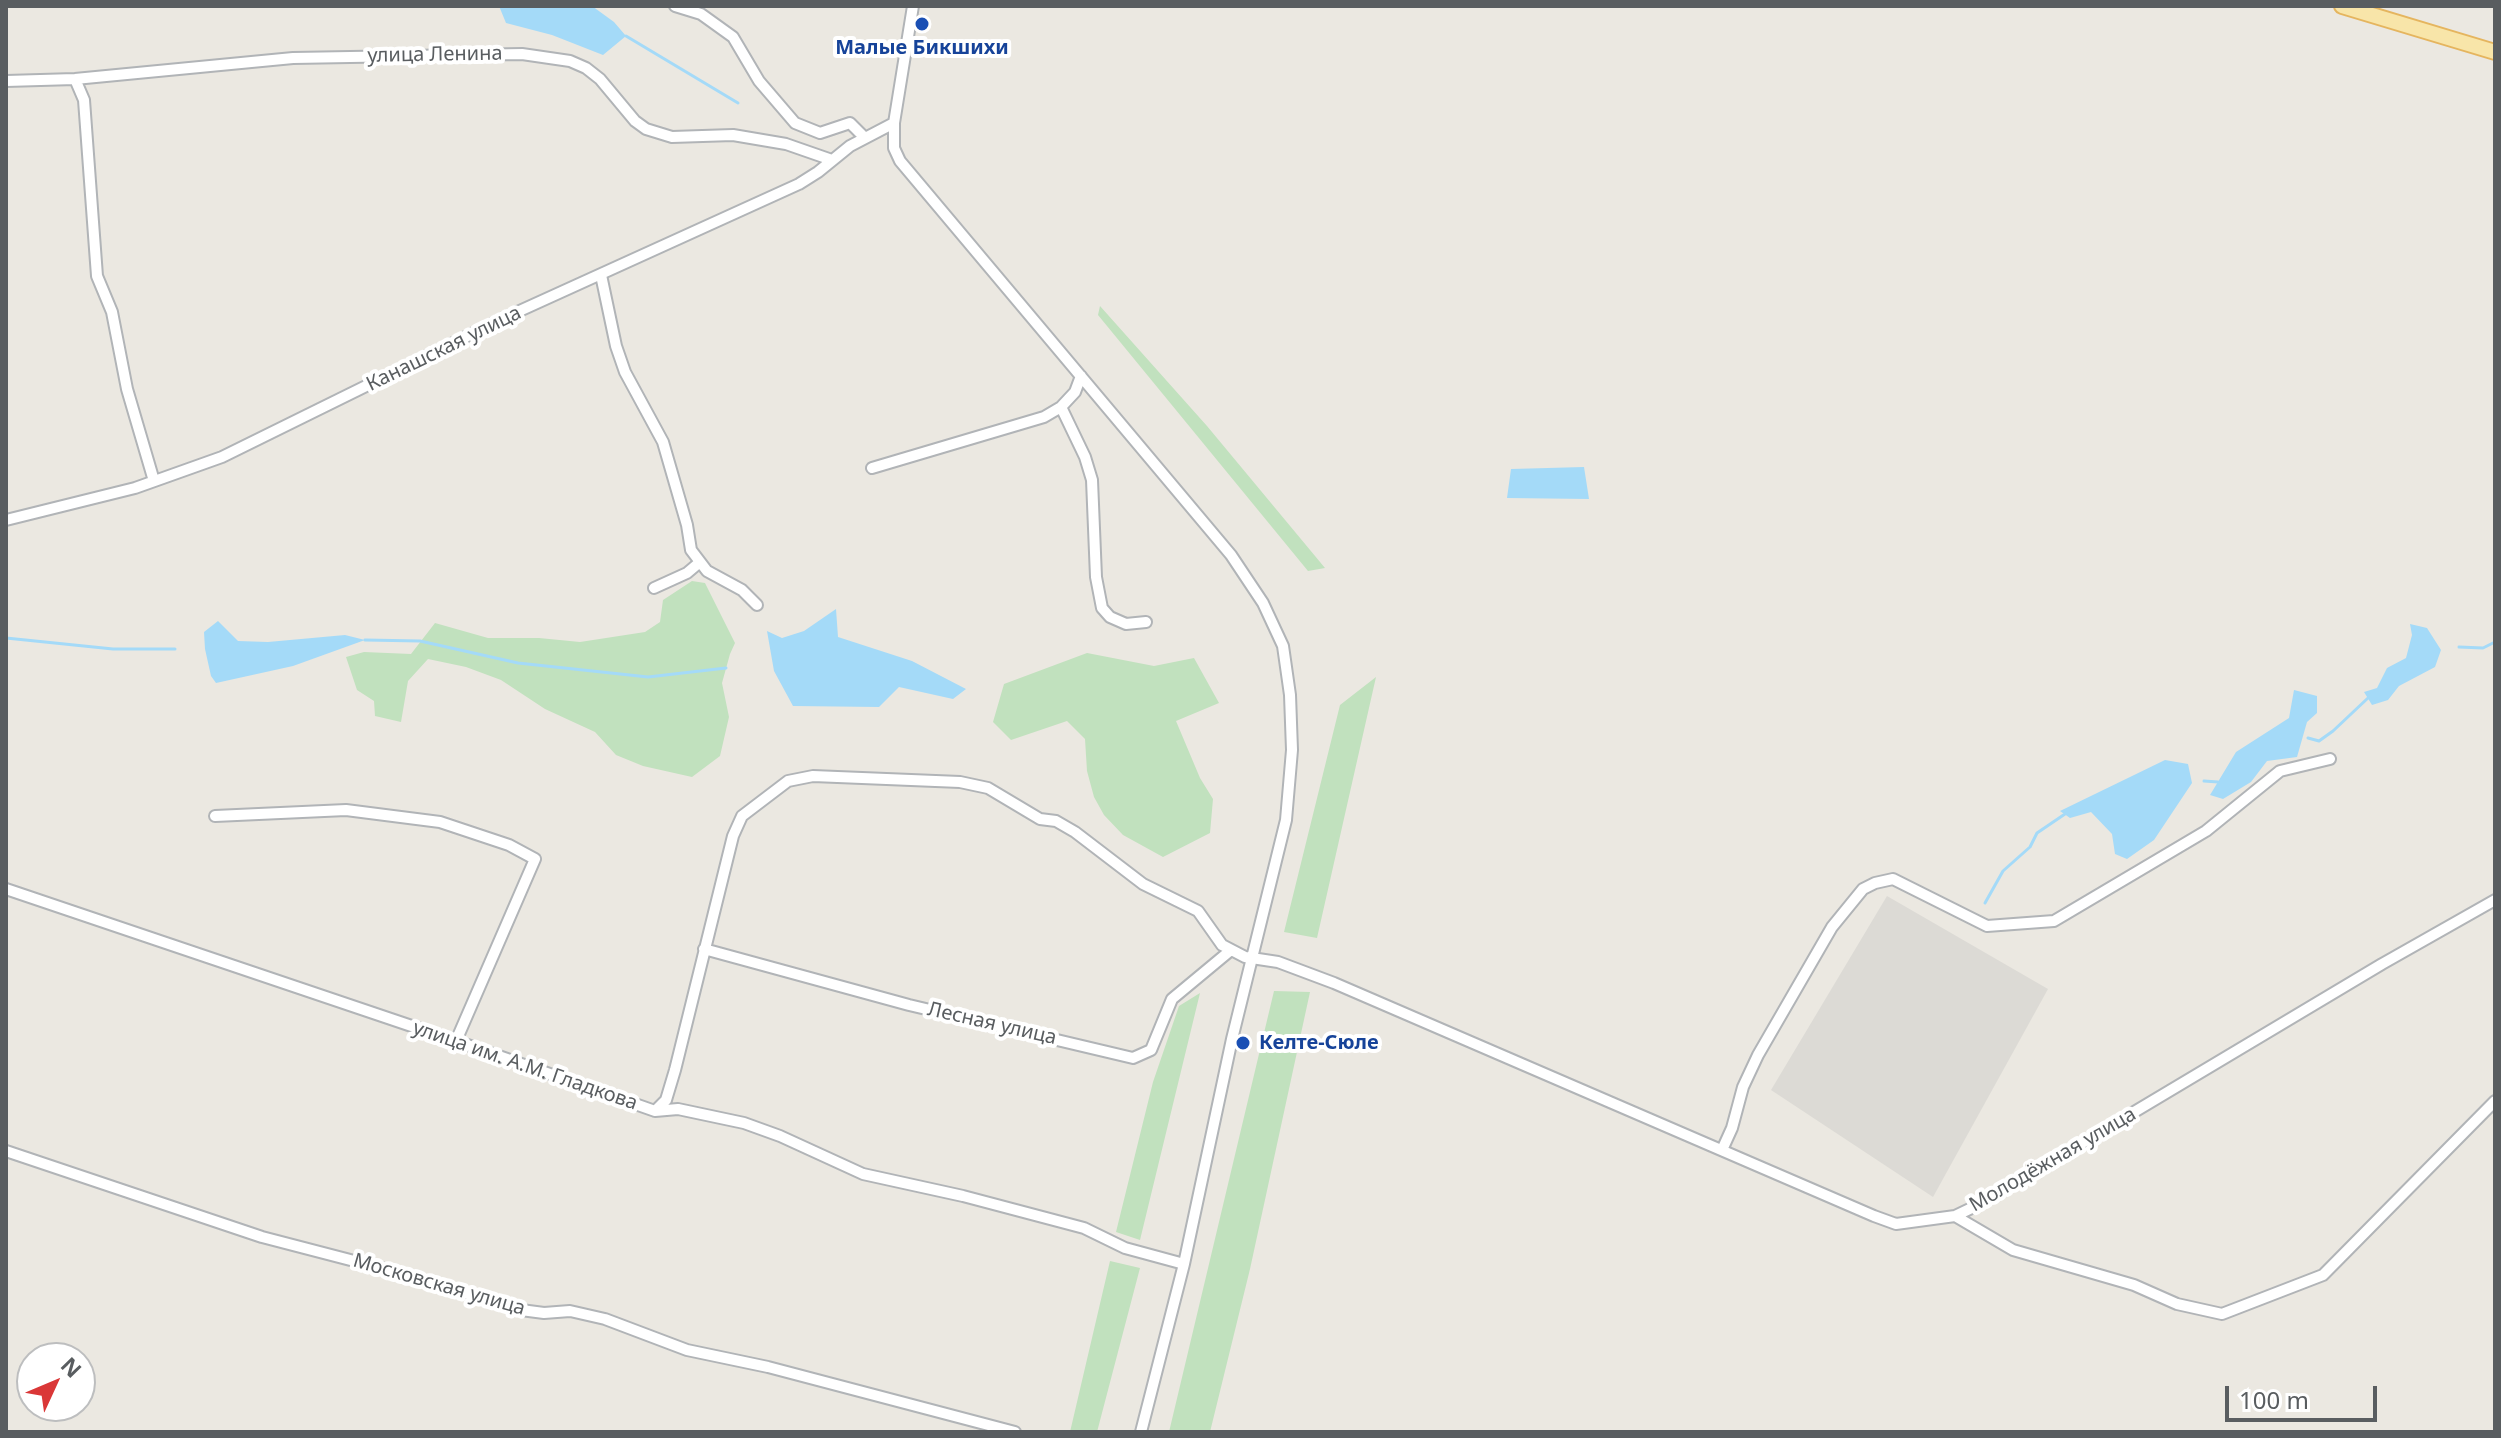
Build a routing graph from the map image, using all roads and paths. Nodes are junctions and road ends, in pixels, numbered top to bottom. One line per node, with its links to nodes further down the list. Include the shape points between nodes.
1 (675, 6): 8 (street, via 701,14 733,37 759,81 795,123 820,133 850,123)
2 (913, 6): 7 (street)
3 (2342, 6): 4 (main road)
4 (2495, 52)
5 (75, 79): 6 (street, улица Ленина); 9 (street, улица Ленина, via 293,58 522,54 586,68 646,129 672,137 746,137); 14 (street, via 84,100 97,276 112,312 127,389)
6 (6, 81)
7 (894, 123): 8 (street, Канашская улица); 11 (street, via 900,161)
8 (864, 137): 9 (street, Канашская улица)
9 (832, 160): 10 (street, Канашская улица, via 799,184)
10 (601, 275): 14 (street, Канашская улица, via 222,457); 16 (street, via 616,346 663,442 691,550)
11 (1081, 376): 12 (street); 26 (street, via 1231,555 1283,646 1292,750 1286,820)
12 (1061, 407): 13 (street, via 1044,417); 19 (street, via 1092,480 1102,608 1126,624)
13 (872, 468)
14 (154, 481): 15 (street, Канашская улица)
15 (6, 520)
16 (700, 562): 17 (street); 18 (street)
17 (654, 588)
18 (757, 605)
19 (1146, 622)
20 (2330, 759): 30 (street, via 2280,771 2206,831 2054,921 1987,926 1893,879 1863,889 1832,927 1758,1055)
21 (215, 816): 27 (street, via 346,810 440,822 535,859)
22 (6, 889): 27 (street, улица им. А.М. Гладкова)
23 (2495, 900): 32 (street, Молодёжная улица)
24 (704, 949): 25 (street, Лесная улица, via 1133,1058 1151,1050 1172,999); 25 (street, via 742,816 788,781 813,776 960,782 988,788 1040,819 1075,832 1143,884 1198,911); 29 (street, via 666,1100)
25 (1231, 950): 26 (street)
26 (1253, 957): 30 (street, via 1334,983); 33 (street)
27 (456, 1041): 29 (street, улица им. А.М. Гладкова)
28 (2495, 1101): 32 (street, Молодёжная улица, via 2323,1275 2222,1314 2013,1250)
29 (655, 1111): 33 (street, улица им. А.М. Гладкова, via 678,1109 744,1123 863,1174 1084,1228 1125,1248)
30 (1722, 1150): 32 (street, via 1896,1224)
31 (6, 1151): 34 (street, Московская улица, via 262,1237 521,1310 570,1311 605,1319 687,1350)
32 (1955, 1216)
33 (1184, 1264): 35 (street)
34 (1015, 1432)
35 (1141, 1432)

